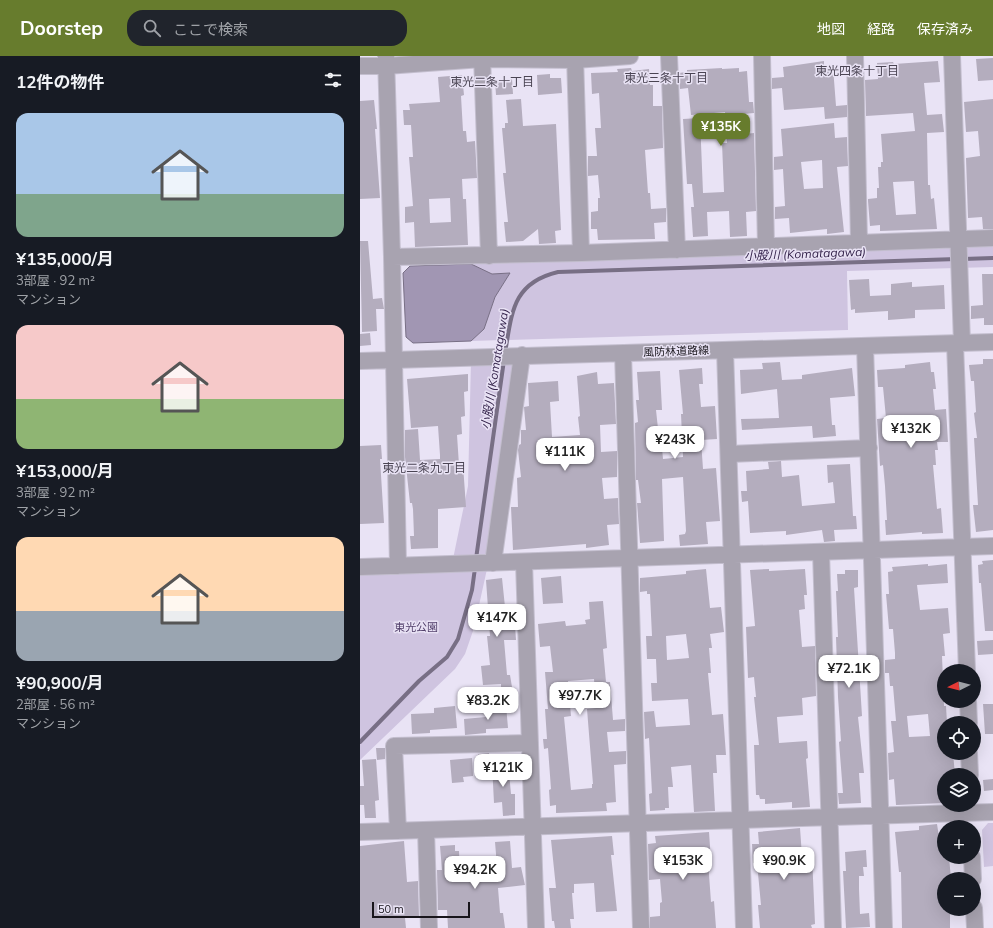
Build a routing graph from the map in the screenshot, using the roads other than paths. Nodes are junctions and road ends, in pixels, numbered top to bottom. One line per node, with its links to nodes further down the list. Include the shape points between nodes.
1 (630, 56): 7 (street)
2 (669, 56): 14 (street)
3 (762, 56): 13 (street)
4 (855, 56): 11 (street)
5 (952, 56): 12 (street)
6 (482, 58): 7 (street); 8 (street); 16 (street)
7 (575, 58): 15 (street)
8 (386, 61): 9 (street); 17 (street)
9 (360, 66)
10 (993, 238): 12 (street)
11 (860, 242): 12 (street); 13 (street)
12 (958, 244): 19 (street)
13 (766, 246): 14 (street)
14 (677, 250): 15 (street)
15 (581, 253): 16 (street)
16 (489, 256): 17 (street)
17 (392, 257): 24 (street)
18 (993, 342): 19 (street, 風防林道路線)
19 (959, 343): 20 (street, 風防林道路線); 29 (street)
20 (865, 346): 21 (street, 風防林道路線); 26 (street)
21 (725, 350): 22 (street, 風防林道路線); 27 (street)
22 (623, 352): 23 (street, 風防林道路線); 33 (street)
23 (517, 355): 24 (street, 風防林道路線); 35 (street)
24 (394, 359): 25 (street, 風防林道路線); 36 (street)
25 (360, 361)
26 (869, 448): 27 (street); 30 (street)
27 (730, 454): 32 (street)
28 (993, 546): 29 (street)
29 (963, 547): 30 (street); 38 (street)
30 (873, 550): 31 (street); 42 (street)
31 (821, 552): 32 (street); 43 (street)
32 (732, 555): 33 (street); 44 (street)
33 (628, 559): 34 (street); 45 (street)
34 (524, 562): 35 (street); 39 (street)
35 (489, 563): 36 (street)
36 (398, 566): 37 (street)
37 (360, 567)
38 (967, 664)
39 (530, 743): 46 (street); 48 (street, via 394,746)
40 (993, 812): 41 (street)
41 (971, 815): 42 (street)
42 (880, 816): 43 (street); 56 (street)
43 (829, 818): 44 (street); 55 (street)
44 (740, 819): 45 (street); 54 (street)
45 (638, 823): 46 (street); 53 (street)
46 (533, 826): 47 (street); 52 (street)
47 (426, 830): 48 (street); 51 (street)
48 (398, 831): 49 (street)
49 (360, 832)
50 (974, 916): 57 (street)
51 (429, 928)
52 (536, 928)
53 (641, 928)
54 (744, 928)
55 (833, 928)
56 (884, 928)
57 (975, 928)

